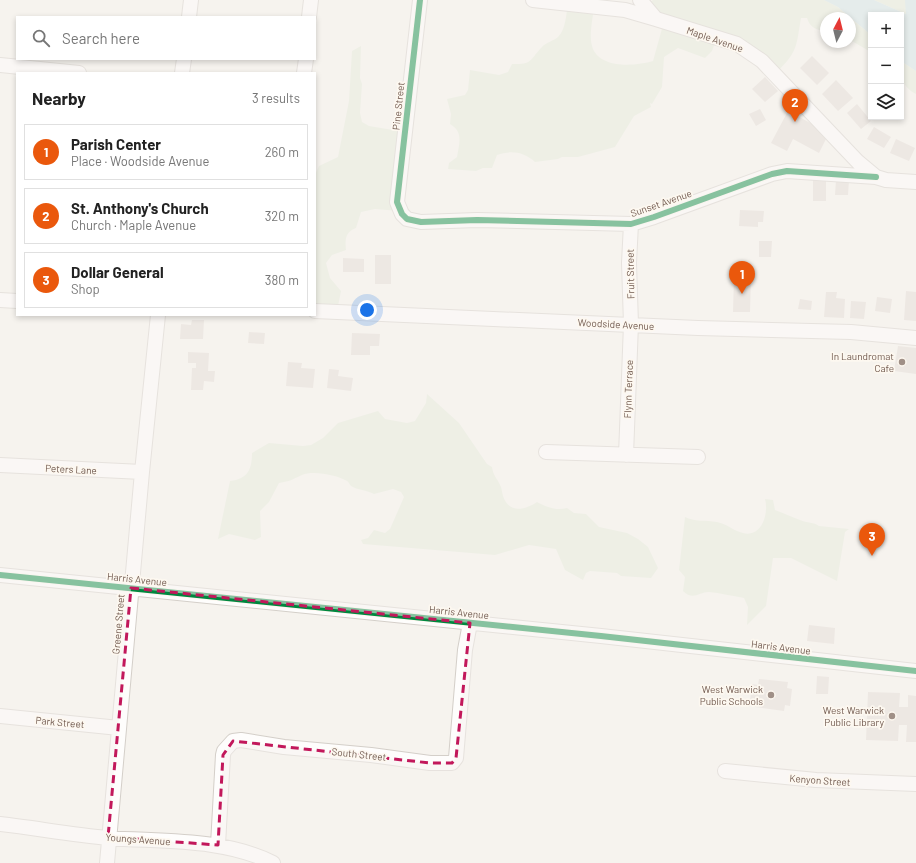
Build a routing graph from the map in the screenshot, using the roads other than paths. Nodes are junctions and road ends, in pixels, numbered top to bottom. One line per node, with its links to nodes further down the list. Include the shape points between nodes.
1 (191, 0): 6 (street)
2 (311, 0): 7 (street)
3 (420, 0): 17 (street, Pine Street, via 397,202)
4 (533, 0): 8 (street, Maple Avenue, via 625,10)
5 (640, 0): 8 (street)
6 (189, 16)
7 (310, 16)
8 (656, 19): 15 (street, Maple Avenue, via 725,40 749,51 762,61 858,162)
9 (184, 60): 13 (street)
10 (306, 60): 14 (street)
11 (0, 65): 12 (street)
12 (68, 72)
13 (182, 72)
14 (304, 72)
15 (876, 177): 16 (street, Maple Avenue); 18 (street, Sunset Avenue, via 787,171)
16 (916, 182)
17 (402, 214): 18 (street, Sunset Avenue, via 407,219 421,222 477,220)
18 (631, 224): 23 (street, Fruit Street)
19 (0, 300): 20 (street)
20 (16, 300)
21 (316, 311): 23 (street, Woodside Avenue)
22 (158, 316): 29 (street, Greene Street)
23 (631, 324): 24 (street, Woodside Avenue, via 851,332); 26 (street, Flynn Terrace)
24 (916, 338)
25 (546, 452): 26 (street)
26 (626, 455): 27 (street)
27 (698, 457)
28 (0, 465): 29 (street, Peters Lane)
29 (142, 472): 31 (street, Greene Street)
30 (0, 575): 31 (street, Harris Avenue)
31 (131, 588): 32 (street, Harris Avenue); 35 (street, Greene Street)
32 (470, 623): 33 (street, Harris Avenue); 40 (street, South Street, via 465,650 456,758 452,762 430,764 371,755 233,741 223,755)
33 (916, 671)
34 (0, 716): 35 (street, Park Street)
35 (119, 728): 39 (street, Greene Street)
36 (725, 771): 37 (street, Kenyon Street, via 816,780)
37 (916, 784)
38 (0, 824): 39 (street, Youngs Avenue)
39 (108, 838): 40 (street, Youngs Avenue); 42 (street, Greene Street)
40 (218, 845): 41 (street, Youngs Avenue)
41 (268, 862)
42 (107, 863)

